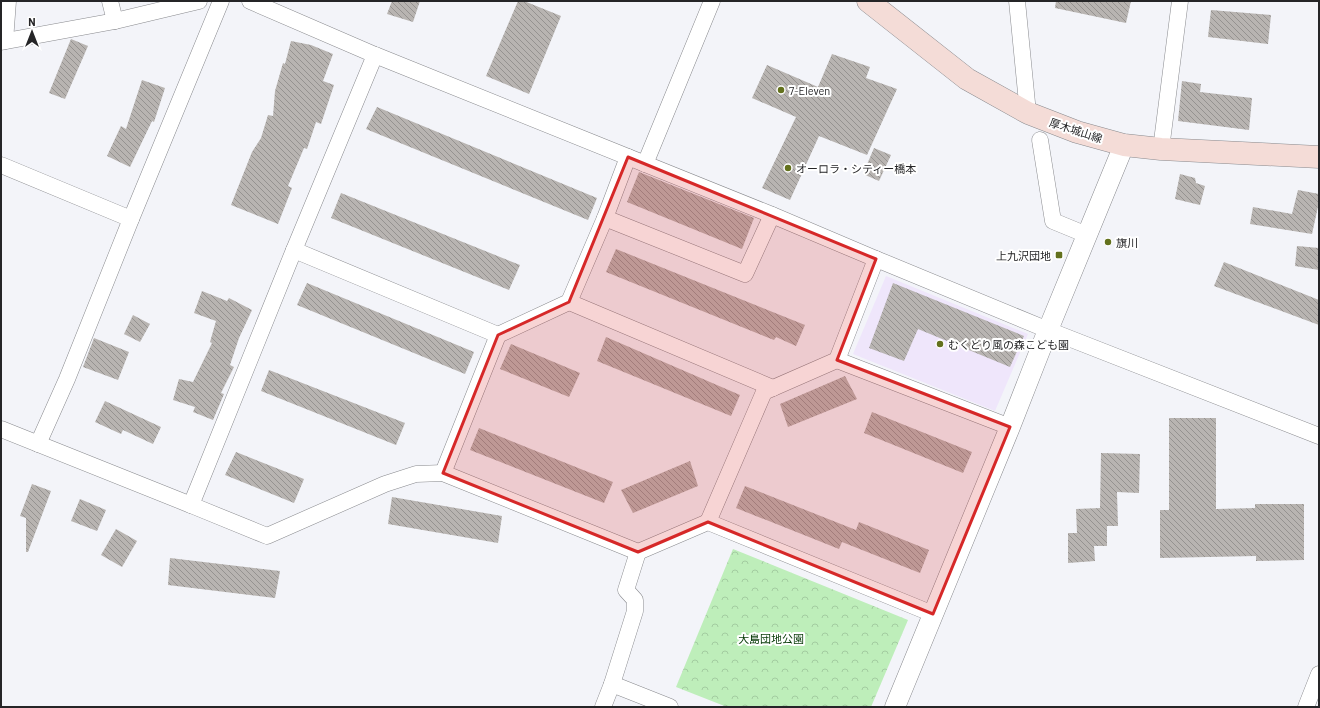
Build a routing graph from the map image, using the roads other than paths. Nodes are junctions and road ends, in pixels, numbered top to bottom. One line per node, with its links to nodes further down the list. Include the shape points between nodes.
1 (8, 1): 11 (street)
2 (110, 1): 10 (street)
3 (198, 1): 10 (street)
4 (221, 1): 23 (street)
5 (250, 1): 12 (street)
6 (712, 1): 19 (street)
7 (868, 1): 13 (main road, 厚木城山線, via 967,79)
8 (1017, 1): 13 (street)
9 (1180, 1): 16 (street)
10 (115, 21): 11 (street)
11 (3, 41)
12 (375, 55): 18 (street); 25 (street)
13 (1028, 113): 15 (main road, 厚木城山線, via 1077,132)
14 (1040, 140): 24 (street, via 1053,222)
15 (1124, 144): 16 (main road, 厚木城山線); 24 (street)
16 (1161, 149): 17 (main road, 厚木城山線)
17 (1319, 156)
18 (628, 157): 19 (street); 22 (street)
19 (645, 164): 21 (street)
20 (1, 165): 23 (street)
21 (772, 215): 22 (street, via 745,274); 26 (street)
22 (605, 218): 27 (street)
23 (131, 219): 35 (street)
24 (1087, 235): 28 (street)
25 (294, 250): 29 (street); 37 (street)
26 (876, 259): 28 (street); 30 (street)
27 (569, 302): 29 (street); 31 (street)
28 (1048, 330): 32 (street); 34 (street)
29 (498, 335): 36 (street)
30 (837, 360): 31 (street); 32 (street)
31 (773, 388): 38 (street, via 764,392)
32 (1010, 427): 40 (street)
33 (1, 429): 35 (street)
34 (1319, 436)
35 (38, 444): 37 (street)
36 (443, 473): 37 (street, via 416,474 384,484 268,536); 39 (street)
37 (191, 505)
38 (708, 522): 39 (street); 40 (street)
39 (638, 552): 42 (street, via 626,590 635,600 635,611)
40 (933, 614): 46 (street)
41 (1319, 674): 43 (street)
42 (612, 684): 44 (street); 45 (street)
43 (1311, 703)
44 (603, 707)
45 (670, 707)
46 (895, 707)

